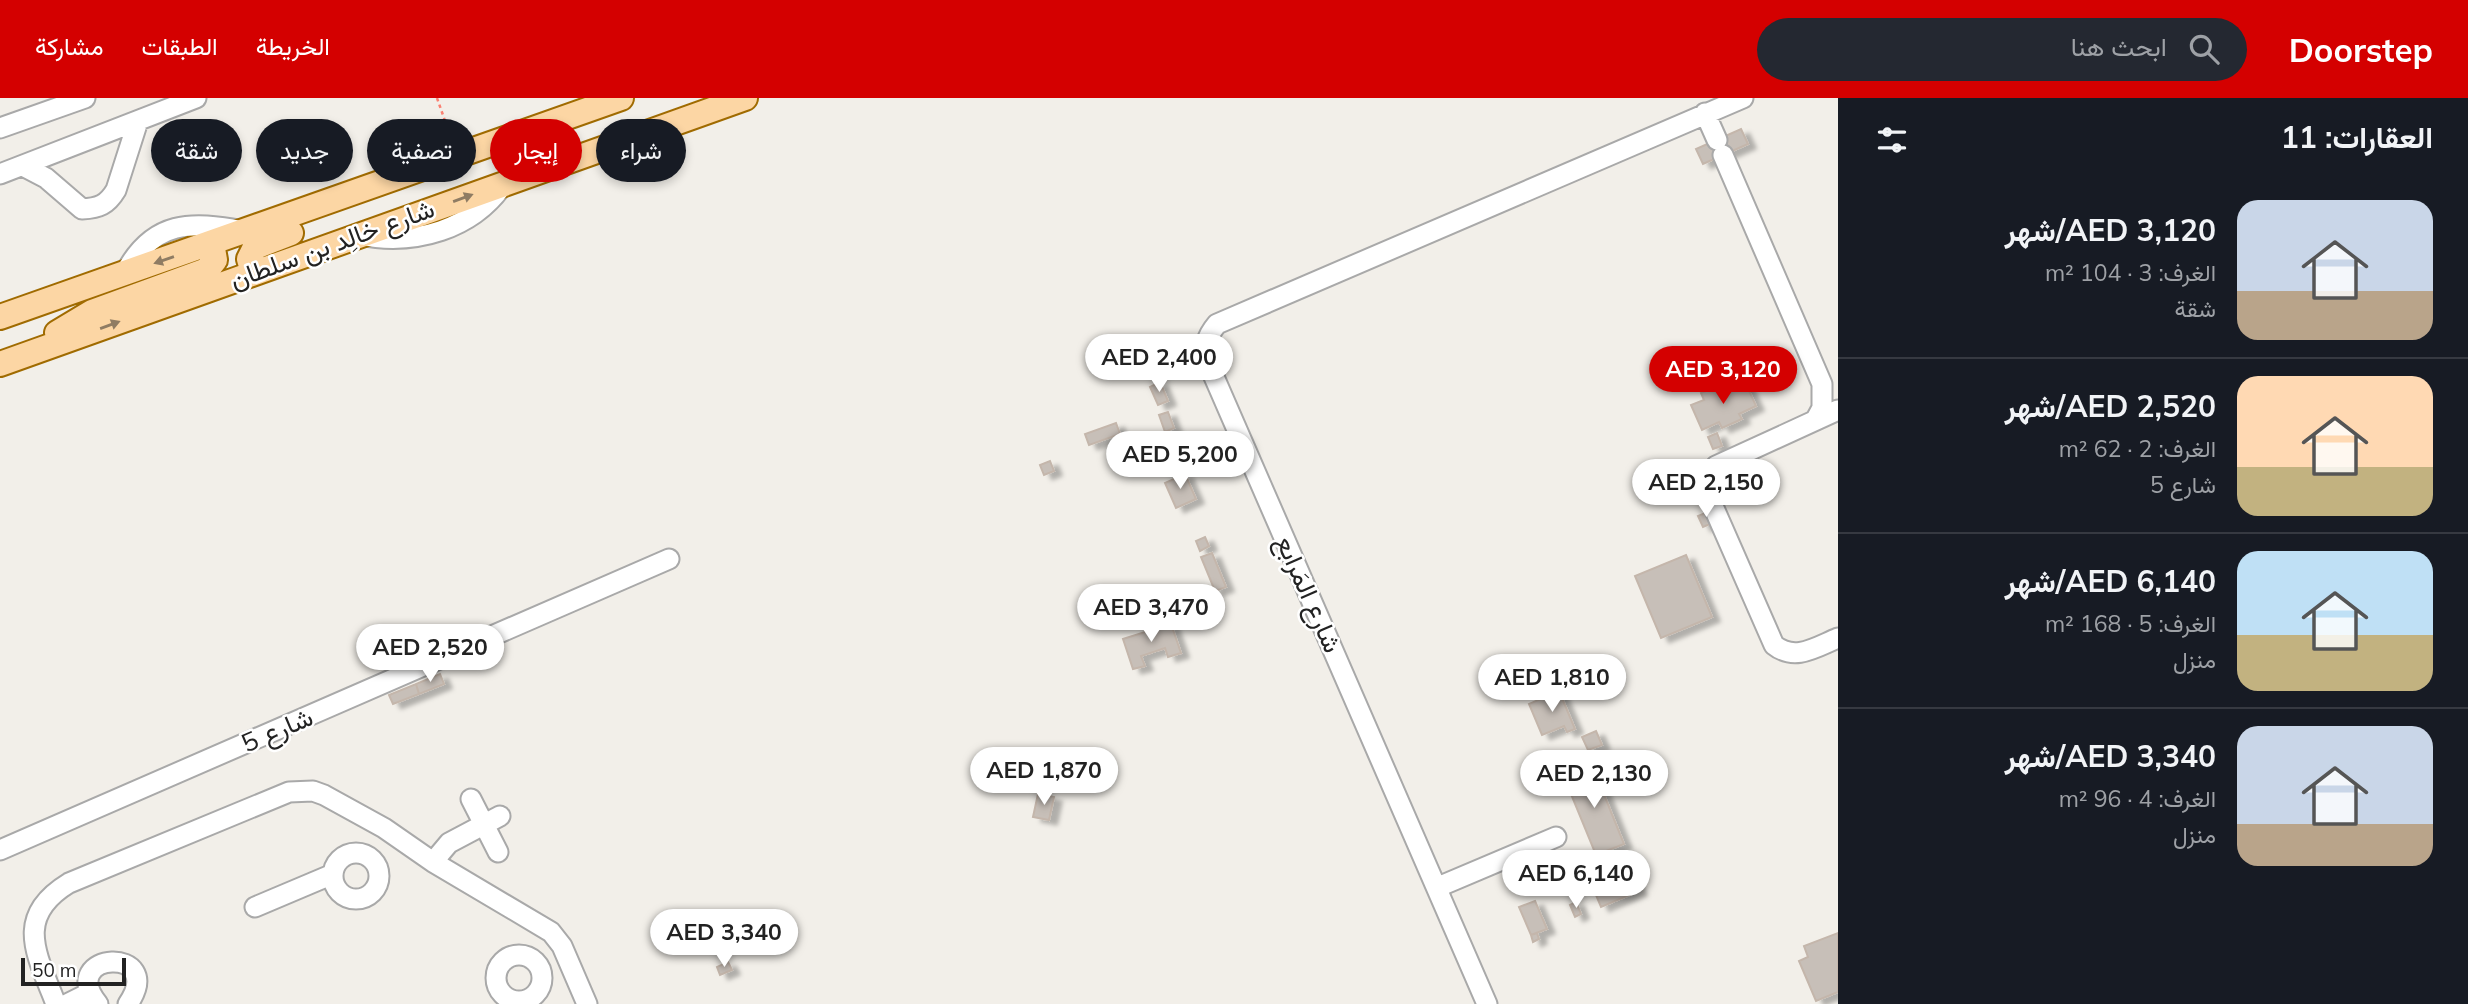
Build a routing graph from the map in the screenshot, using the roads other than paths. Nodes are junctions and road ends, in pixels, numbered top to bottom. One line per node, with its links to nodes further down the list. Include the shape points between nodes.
1 (85, 98): 9 (street)
2 (196, 98): 6 (street)
3 (745, 98): 18 (main road, شارع خالِد بن سلطان, one-way to 3)
4 (1743, 98): 7 (street, شارع المَرابع)
5 (612, 100): 10 (main road, شارع خالِد بن سلطان)
6 (161, 105): 8 (street)
7 (1705, 113): 22 (street); 36 (street, شارع المَرابع, via 1217,324 1208,335 1208,363)
8 (138, 121): 11 (street); 11 (street, via 116,190 98,208 82,209 46,178)
9 (0, 128)
10 (476, 148)
11 (23, 166): 12 (street)
12 (0, 174)
13 (384, 182): 15 (main road, شارع خالِد بن سلطان)
14 (409, 182): 18 (main road, via 396,193 255,247 249,259)
15 (246, 231): 16 (main road, شارع خالِد بن سلطان); 17 (street, via 203,224 161,233 136,252)
16 (212, 243): 17 (main road, شارع خالِد بن سلطان, one-way to 17); 20 (main road, via 215,260 207,270 92,312)
17 (125, 273): 19 (main road, شارع خالِد بن سلطان)
18 (253, 273): 20 (main road, شارع خالِد بن سلطان, one-way to 18)
19 (1, 316)
20 (36, 352): 21 (main road, شارع خالِد بن سلطان)
21 (0, 364)
22 (1830, 389): 24 (street)
23 (1838, 410): 24 (street)
24 (1815, 419): 26 (street, via 1716,466 1706,490 1774,645 1798,654)
25 (669, 559): 31 (street, شارع 5)
26 (1838, 638)
27 (471, 799): 28 (street)
28 (492, 820): 32 (street); 34 (street, via 449,843)
29 (384, 828): 33 (street); 34 (street); 41 (street, via 324,795 289,792 69,883 50,895 34,922 35,950)
30 (1556, 837): 36 (street)
31 (0, 850)
32 (498, 852)
33 (366, 855): 35 (street, via 345,856); 35 (street, via 380,872 373,893 363,899 341,894)
34 (433, 862): 38 (street, via 551,932)
35 (333, 874): 37 (street)
36 (1438, 887): 45 (street, شارع المَرابع)
37 (256, 907)
38 (566, 957): 39 (street); 44 (street)
39 (540, 968)
40 (94, 999): 42 (street); 43 (street, via 89,978 97,965 111,960 126,964 136,976 136,992)
41 (56, 1004)
42 (67, 1004)
43 (128, 1004)
44 (587, 1004)
45 (1487, 1004)

